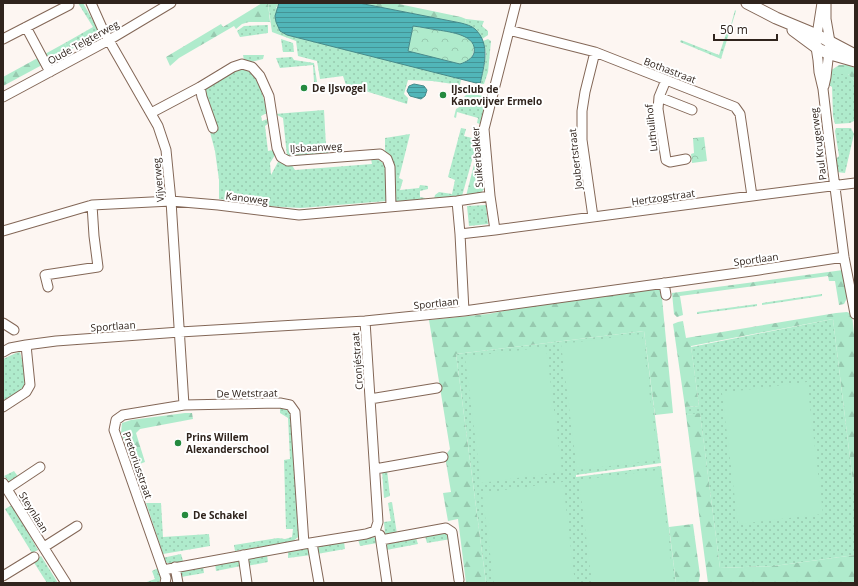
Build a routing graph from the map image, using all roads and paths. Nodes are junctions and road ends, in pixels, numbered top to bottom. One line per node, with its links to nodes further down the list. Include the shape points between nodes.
1 (91, 3): 13 (street, Vijverweg)
2 (171, 3): 13 (street, Oude Telgterweg)
3 (516, 3): 10 (street, Suikerbakker)
4 (747, 3): 8 (street)
5 (822, 3): 11 (street, Paul Krugerweg)
6 (826, 3): 15 (street, Paul Krugerweg)
7 (70, 5): 9 (street)
8 (776, 18): 11 (street); 14 (street)
9 (26, 27): 12 (street); 19 (street)
10 (509, 30): 16 (street, Bothastraat); 31 (street, Suikerbakker, via 484,129)
11 (817, 35): 14 (street, Paul Krugerweg); 15 (street)
12 (4, 38)
13 (109, 40): 19 (street, Oude Telgterweg); 26 (street, Vijverweg)
14 (816, 47): 15 (street); 22 (street, Paul Krugerweg)
15 (829, 48): 17 (street); 18 (street); 22 (street, Paul Krugerweg)
16 (595, 52): 20 (street, Bothastraat); 37 (street, Joubertstraat, via 582,111 582,140)
17 (855, 55)
18 (855, 61)
19 (50, 72): 24 (street, Oude Telgterweg)
20 (666, 80): 23 (street, Luthulihof); 32 (street, Bothastraat, via 735,107 740,114)
21 (200, 87): 26 (street, IJsbaanweg); 27 (street); 36 (street, IJsbaanweg, via 232,67 242,64 252,67 260,76 269,96 277,148 281,157 288,162 380,154 387,159 390,167)
22 (823, 89): 30 (street, Paul Krugerweg)
23 (659, 96): 25 (street, Luthulihof); 28 (street, Luthulihof, via 658,109 666,160 670,162)
24 (3, 97)
25 (692, 110)
26 (151, 113): 33 (street, Vijverweg, via 166,150)
27 (213, 128)
28 (686, 159)
29 (855, 183): 30 (street, Hertzogstraat)
30 (834, 185): 32 (street, Hertzogstraat); 41 (street, Paul Krugerweg)
31 (490, 196): 34 (street, Kanoweg); 38 (street, Suikerbakker)
32 (752, 196): 37 (street, Hertzogstraat)
33 (171, 201): 35 (street, Kanoweg); 36 (street, Kanoweg, via 299,215); 51 (street, Vijverweg)
34 (457, 201): 36 (street, Kanoweg); 40 (street)
35 (92, 205): 39 (street, Kanoweg); 43 (street, via 98,267 45,275)
36 (391, 207)
37 (593, 217): 38 (street, Hertzogstraat)
38 (495, 230): 40 (street)
39 (3, 231)
40 (460, 234): 46 (street)
41 (844, 257): 42 (street, Sportlaan); 44 (street, Paul Krugerweg)
42 (664, 283): 45 (street); 46 (street, Sportlaan)
43 (48, 286)
44 (853, 290): 47 (street, Paul Krugerweg)
45 (666, 295)
46 (464, 311): 48 (street, Sportlaan)
47 (855, 314)
48 (365, 321): 51 (street, Sportlaan); 55 (street, Cronjéstraat)
49 (3, 323): 50 (street)
50 (14, 330)
51 (180, 332): 52 (street, Sportlaan); 56 (street)
52 (26, 344): 53 (street, Sportlaan); 57 (street, via 30,385 26,392)
53 (3, 352)
54 (437, 388): 55 (street, Cronjéstraat)
55 (370, 399): 60 (street, Cronjéstraat)
56 (184, 405): 65 (street, De Wetstraat, via 290,404 295,412); 70 (street, Pretoriusstraat, via 123,415 116,420 114,430)
57 (3, 407)
58 (443, 457): 60 (street)
59 (40, 467): 61 (street, Steynlaan)
60 (375, 469): 63 (street, Cronjéstraat, via 378,522)
61 (6, 490): 66 (street, Steynlaan)
62 (77, 526): 66 (street, Steynlaan)
63 (375, 531): 64 (street); 65 (street)
64 (381, 540): 72 (street, via 446,528 452,532); 78 (street)
65 (308, 544): 67 (street); 77 (street)
66 (44, 548): 73 (street, Steynlaan)
67 (243, 555): 69 (street); 76 (street)
68 (34, 557): 71 (street)
69 (175, 567): 70 (street); 75 (street)
70 (163, 570): 74 (street, Pretoriusstraat)
71 (3, 576)
72 (459, 580)
73 (66, 583)
74 (165, 583)
75 (178, 583)
76 (247, 583)
77 (319, 583)
78 (387, 583)

